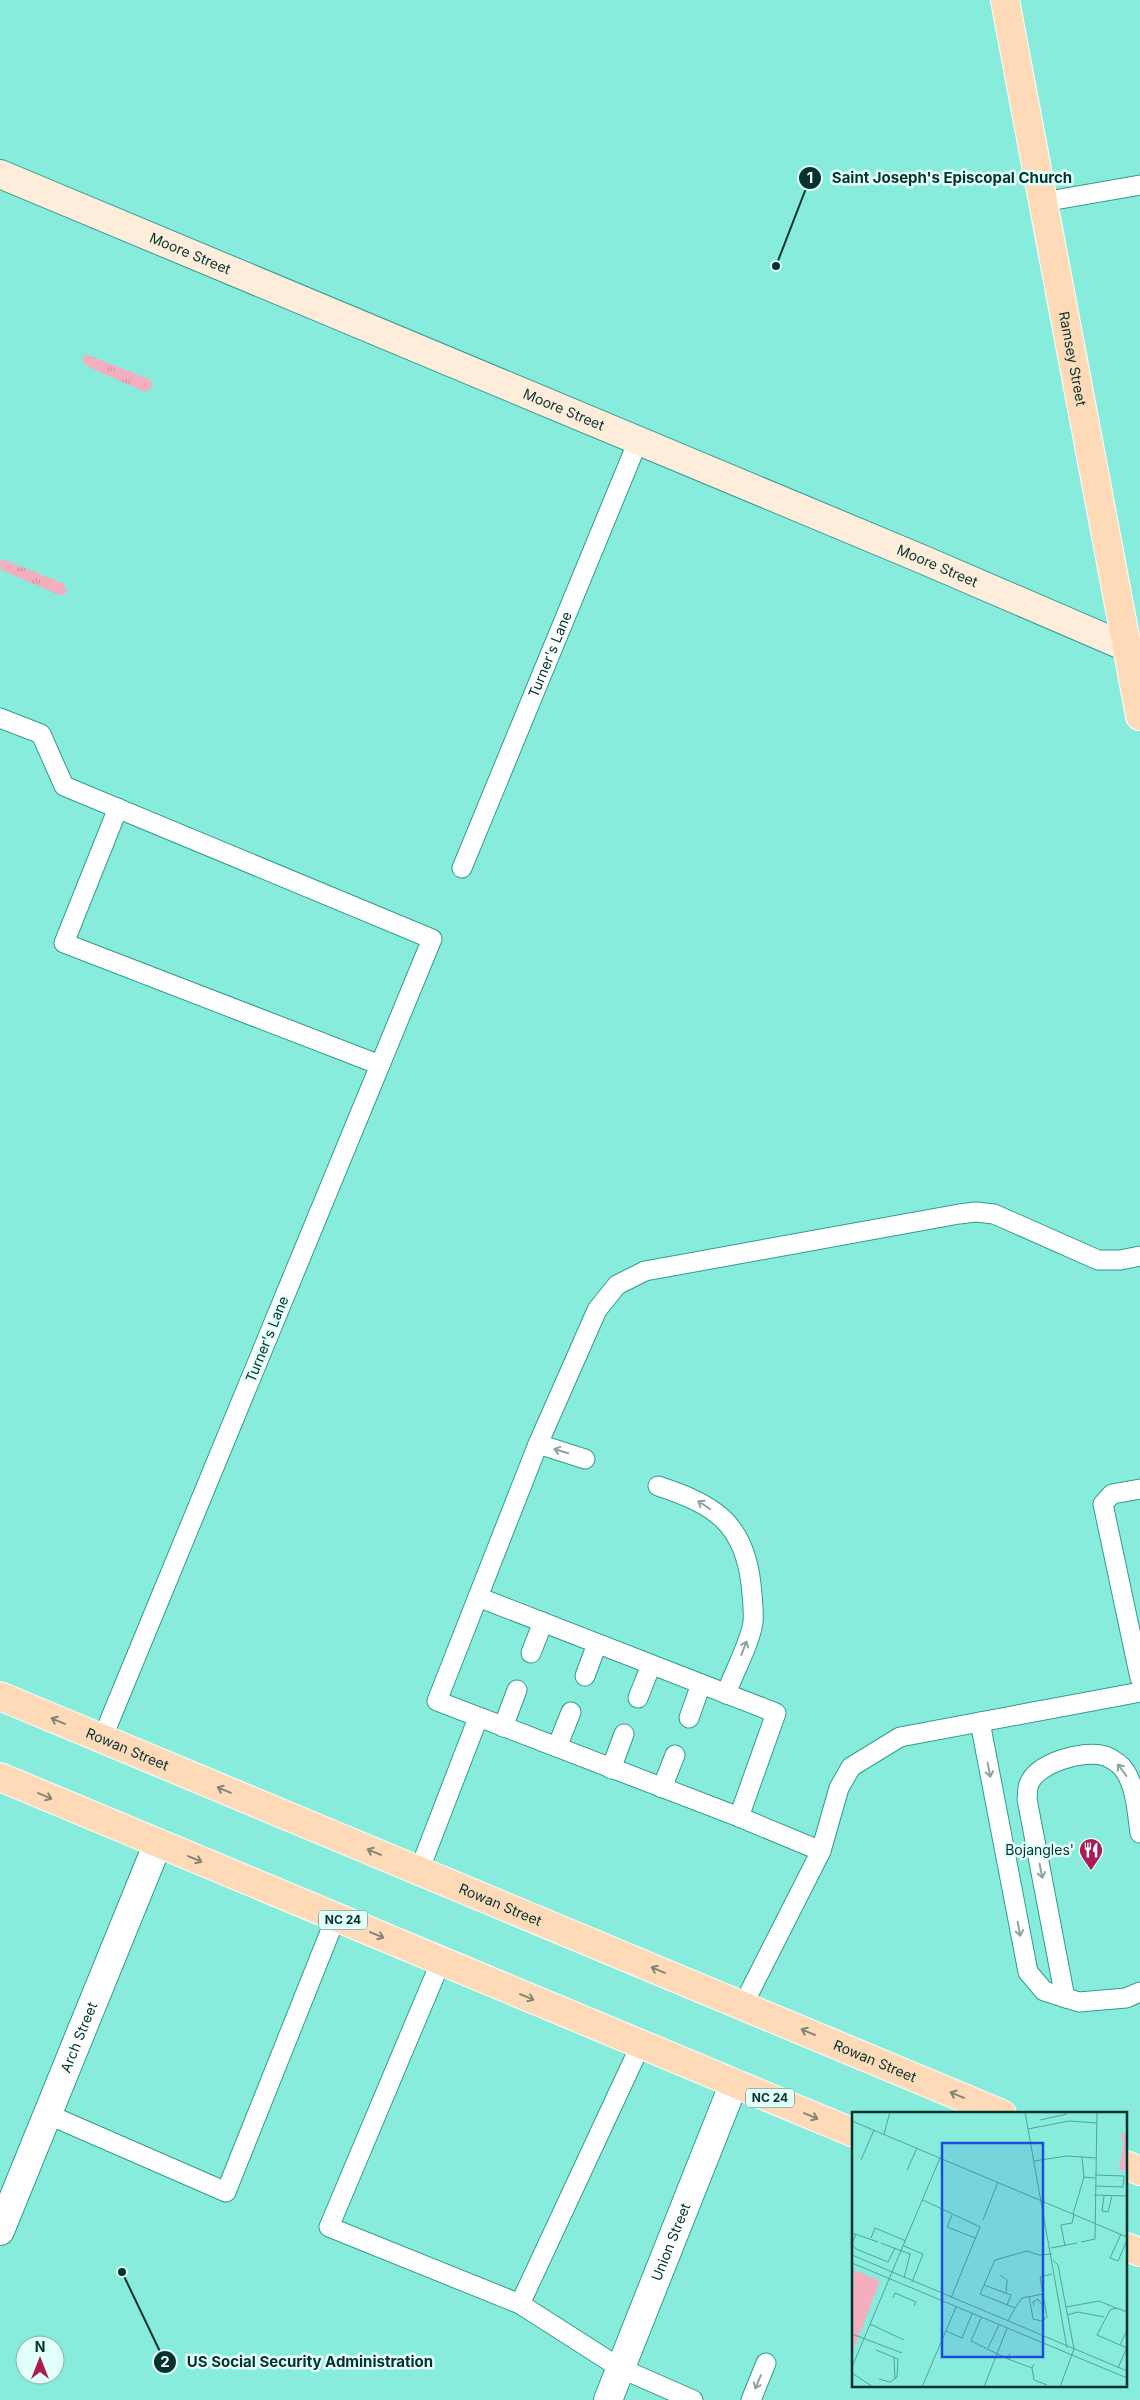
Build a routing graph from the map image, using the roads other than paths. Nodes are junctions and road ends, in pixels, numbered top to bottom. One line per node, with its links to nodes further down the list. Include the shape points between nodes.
1 (1005, 0): 4 (main road, Ramsey Street)
2 (0, 174): 5 (street, Moore Street)
3 (1140, 185): 4 (lane)
4 (1043, 202): 6 (main road, Ramsey Street)
5 (638, 441): 6 (street, Moore Street); 10 (lane, Turner's Lane)
6 (1133, 650): 7 (main road, Ramsey Street)
7 (1140, 716)
8 (0, 718): 9 (lane, via 41,734 64,786)
9 (118, 808): 11 (lane, Turner's Lane, via 432,939); 11 (lane, via 64,943)
10 (462, 868)
11 (380, 1066): 36 (lane, Turner's Lane)
12 (1140, 1256): 13 (lane, via 1098,1260 994,1214 976,1212 645,1271 617,1285 597,1310)
13 (538, 1444): 14 (lane, one-way to 13); 17 (lane)
14 (585, 1458)
15 (658, 1486): 27 (lane, one-way to 15, via 753,1623 750,1574 740,1542 724,1518 694,1498)
16 (1140, 1489): 23 (lane, via 1112,1494 1103,1504)
17 (478, 1597): 18 (lane); 31 (lane, via 437,1701)
18 (543, 1622): 19 (lane); 20 (lane)
19 (597, 1644): 21 (lane); 22 (lane)
20 (531, 1653)
21 (652, 1665): 24 (lane); 29 (lane)
22 (586, 1676)
23 (1140, 1678)
24 (701, 1684): 27 (lane); 32 (lane)
25 (517, 1690): 34 (lane)
26 (1140, 1692): 33 (lane)
27 (726, 1694): 42 (lane, via 776,1713)
28 (0, 1696): 36 (main road, Rowan Street, one-way to 28)
29 (638, 1698)
30 (571, 1712): 37 (lane)
31 (478, 1718): 34 (lane); 46 (lane)
32 (689, 1718)
33 (980, 1722): 45 (lane, via 900,1737 850,1767 839,1788); 50 (lane, one-way to 50, via 1028,1972 1044,1991)
34 (503, 1727): 37 (lane)
35 (624, 1734): 39 (lane)
36 (102, 1739): 46 (main road, Rowan Street, one-way to 36)
37 (557, 1747): 39 (lane)
38 (675, 1755): 41 (lane)
39 (611, 1769): 41 (lane)
40 (0, 1777): 44 (main road, NC 24, one-way to 44)
41 (662, 1788): 42 (lane)
42 (739, 1817): 45 (lane)
43 (1140, 1833): 50 (lane, one-way to 50, via 1131,1784 1121,1766 1105,1756 1081,1755 1058,1760 1039,1771 1029,1784 1027,1800)
44 (158, 1843): 47 (main road, NC 24, one-way to 47); 55 (street, Arch Street)
45 (821, 1851): 51 (lane)
46 (419, 1871): 51 (main road, Rowan Street, one-way to 46)
47 (336, 1917): 48 (main road, NC 24, one-way to 48); 55 (lane, via 226,2192)
48 (440, 1961): 52 (main road, NC 24, one-way to 52); 62 (lane, via 329,2227)
49 (1140, 1992): 50 (lane, via 1126,1998 1079,2002)
50 (1065, 1998)
51 (743, 2005): 54 (main road, Rowan Street, one-way to 51)
52 (641, 2044): 53 (main road, NC 24); 62 (lane)
53 (734, 2083): 56 (main road, NC 24, one-way to 56); 64 (street, Union Street)
54 (997, 2112)
55 (47, 2114): 59 (street, Arch Street)
56 (852, 2132)
57 (1128, 2166): 58 (main road)
58 (1140, 2171)
59 (0, 2231)
60 (1128, 2248): 61 (main road)
61 (1140, 2252)
62 (520, 2304): 64 (lane)
63 (766, 2363): 67 (lane, one-way to 67)
64 (620, 2368): 65 (street, Union Street); 66 (lane)
65 (608, 2400)
66 (693, 2400)
67 (751, 2400)

